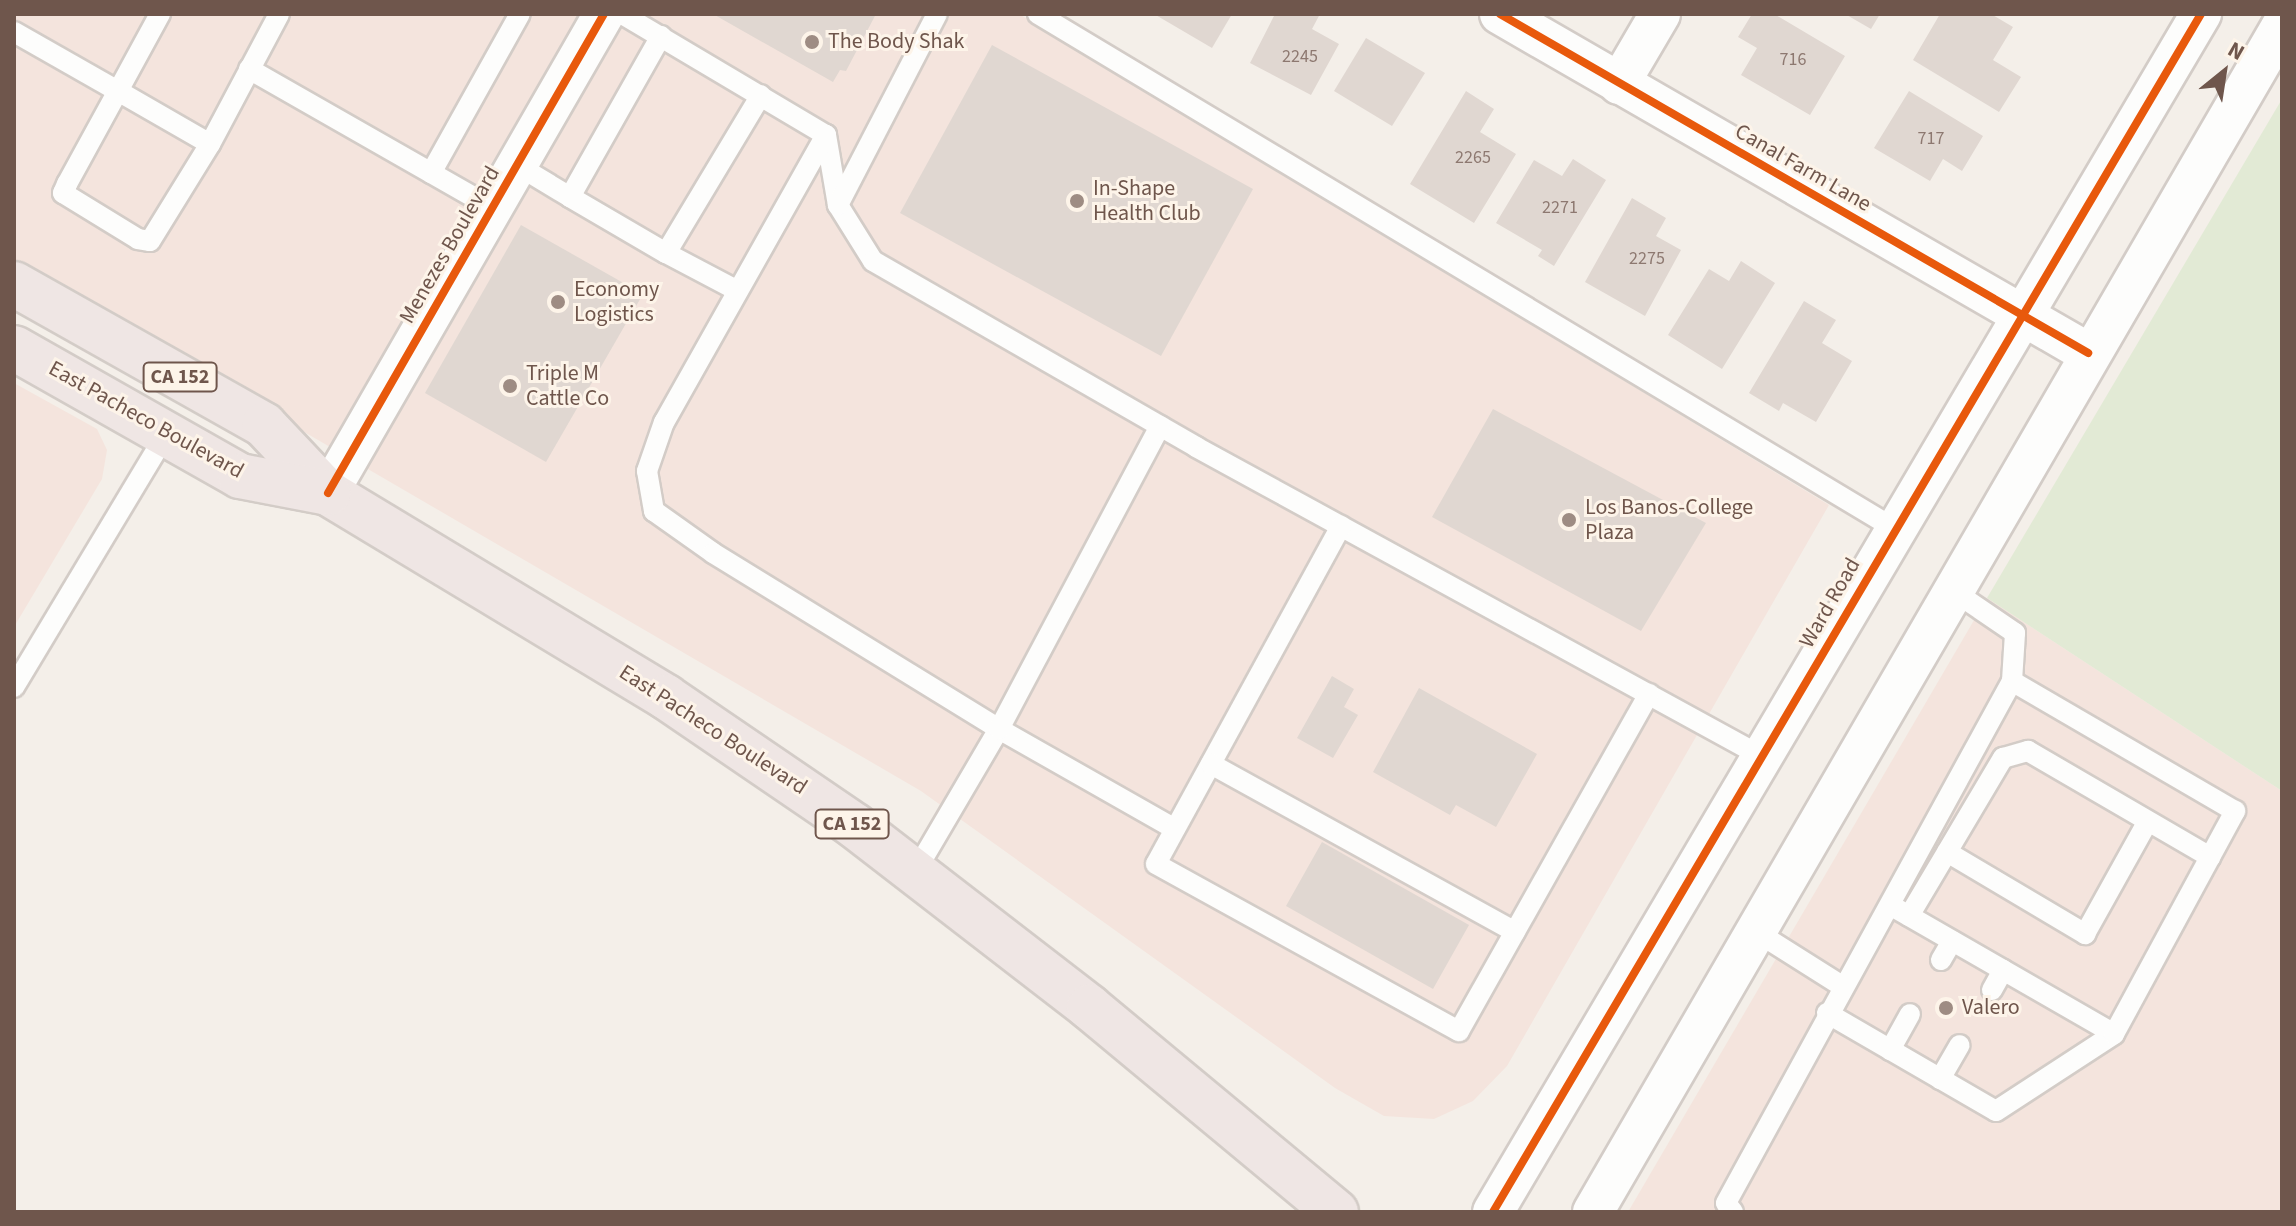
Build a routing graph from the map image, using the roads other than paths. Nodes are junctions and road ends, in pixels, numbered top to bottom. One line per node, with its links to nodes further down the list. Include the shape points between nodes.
1 (160, 14): 16 (lane)
2 (279, 14): 14 (lane)
3 (520, 14): 21 (lane)
4 (604, 14): 20 (street, Menezes Boulevard)
5 (622, 14): 13 (lane)
6 (937, 14): 23 (lane)
7 (1038, 14): 35 (lane)
8 (1500, 14): 15 (street, Canal Farm Lane)
9 (1660, 14): 15 (street)
10 (2201, 14): 28 (street, Ward Road)
11 (2282, 26): 30 (street)
12 (14, 32): 16 (lane)
13 (661, 36): 17 (lane); 22 (lane)
14 (249, 69): 19 (lane); 21 (lane)
15 (1619, 84): 28 (street, Canal Farm Lane)
16 (118, 91): 19 (lane); 19 (lane, via 63,193 138,239 150,241 157,235)
17 (761, 95): 18 (lane); 25 (lane)
18 (826, 135): 23 (lane); 27 (lane)
19 (210, 144)
20 (517, 165): 22 (lane); 24 (street, Menezes Boulevard)
21 (431, 173): 24 (lane)
22 (570, 197): 25 (lane)
23 (838, 205): 31 (lane, via 873,261)
24 (493, 208): 33 (street, Menezes Boulevard)
25 (666, 253): 27 (lane)
26 (14, 284): 33 (highway, East Pacheco Boulevard / CA 152, via 264,425)
27 (738, 291): 40 (lane, via 664,422 647,471 654,511)
28 (2021, 314): 30 (street, Canal Farm Lane); 35 (street, Ward Road)
29 (14, 348): 32 (highway, East Pacheco Boulevard / CA 152)
30 (2088, 353): 36 (street)
31 (1160, 426): 34 (lane); 40 (lane)
32 (166, 434): 33 (highway, East Pacheco Boulevard / CA 152, via 240,476); 38 (lane)
33 (328, 493): 47 (highway, East Pacheco Boulevard / CA 152, via 666,697)
34 (1341, 526): 39 (lane); 42 (lane)
35 (1895, 529): 41 (street, Ward Road)
36 (1952, 590): 37 (lane, via 2015,633); 50 (street)
37 (2012, 681): 46 (lane, via 2235,811); 48 (lane)
38 (14, 687)
39 (1649, 694): 41 (lane); 51 (lane)
40 (999, 729): 44 (lane); 47 (lane)
41 (1761, 756): 64 (street, Ward Road)
42 (1211, 764): 44 (lane); 51 (lane)
43 (2148, 821): 45 (lane, via 2028,751 2003,758); 45 (lane, via 2085,934); 46 (lane)
44 (1175, 829): 51 (lane, via 1156,864 1459,1031)
45 (1947, 852): 49 (lane)
46 (2210, 857): 59 (lane)
47 (915, 872): 63 (highway, East Pacheco Boulevard / CA 152, via 1089,1007)
48 (1887, 903): 49 (lane); 55 (lane)
49 (1909, 916): 52 (lane)
50 (1755, 931): 55 (lane); 65 (street)
51 (1515, 932)
52 (1952, 941): 53 (lane); 54 (lane)
53 (1941, 960)
54 (2003, 970): 56 (lane); 59 (lane)
55 (1842, 986): 57 (lane)
56 (1992, 990)
57 (1827, 1013): 61 (lane); 66 (lane, via 1726,1203)
58 (1910, 1014): 61 (lane)
59 (2114, 1034): 62 (lane, via 1996,1111)
60 (1960, 1045): 62 (lane)
61 (1890, 1050): 62 (lane)
62 (1940, 1079)
63 (1336, 1212)
64 (1493, 1212)
65 (1593, 1212)
66 (1733, 1212)

